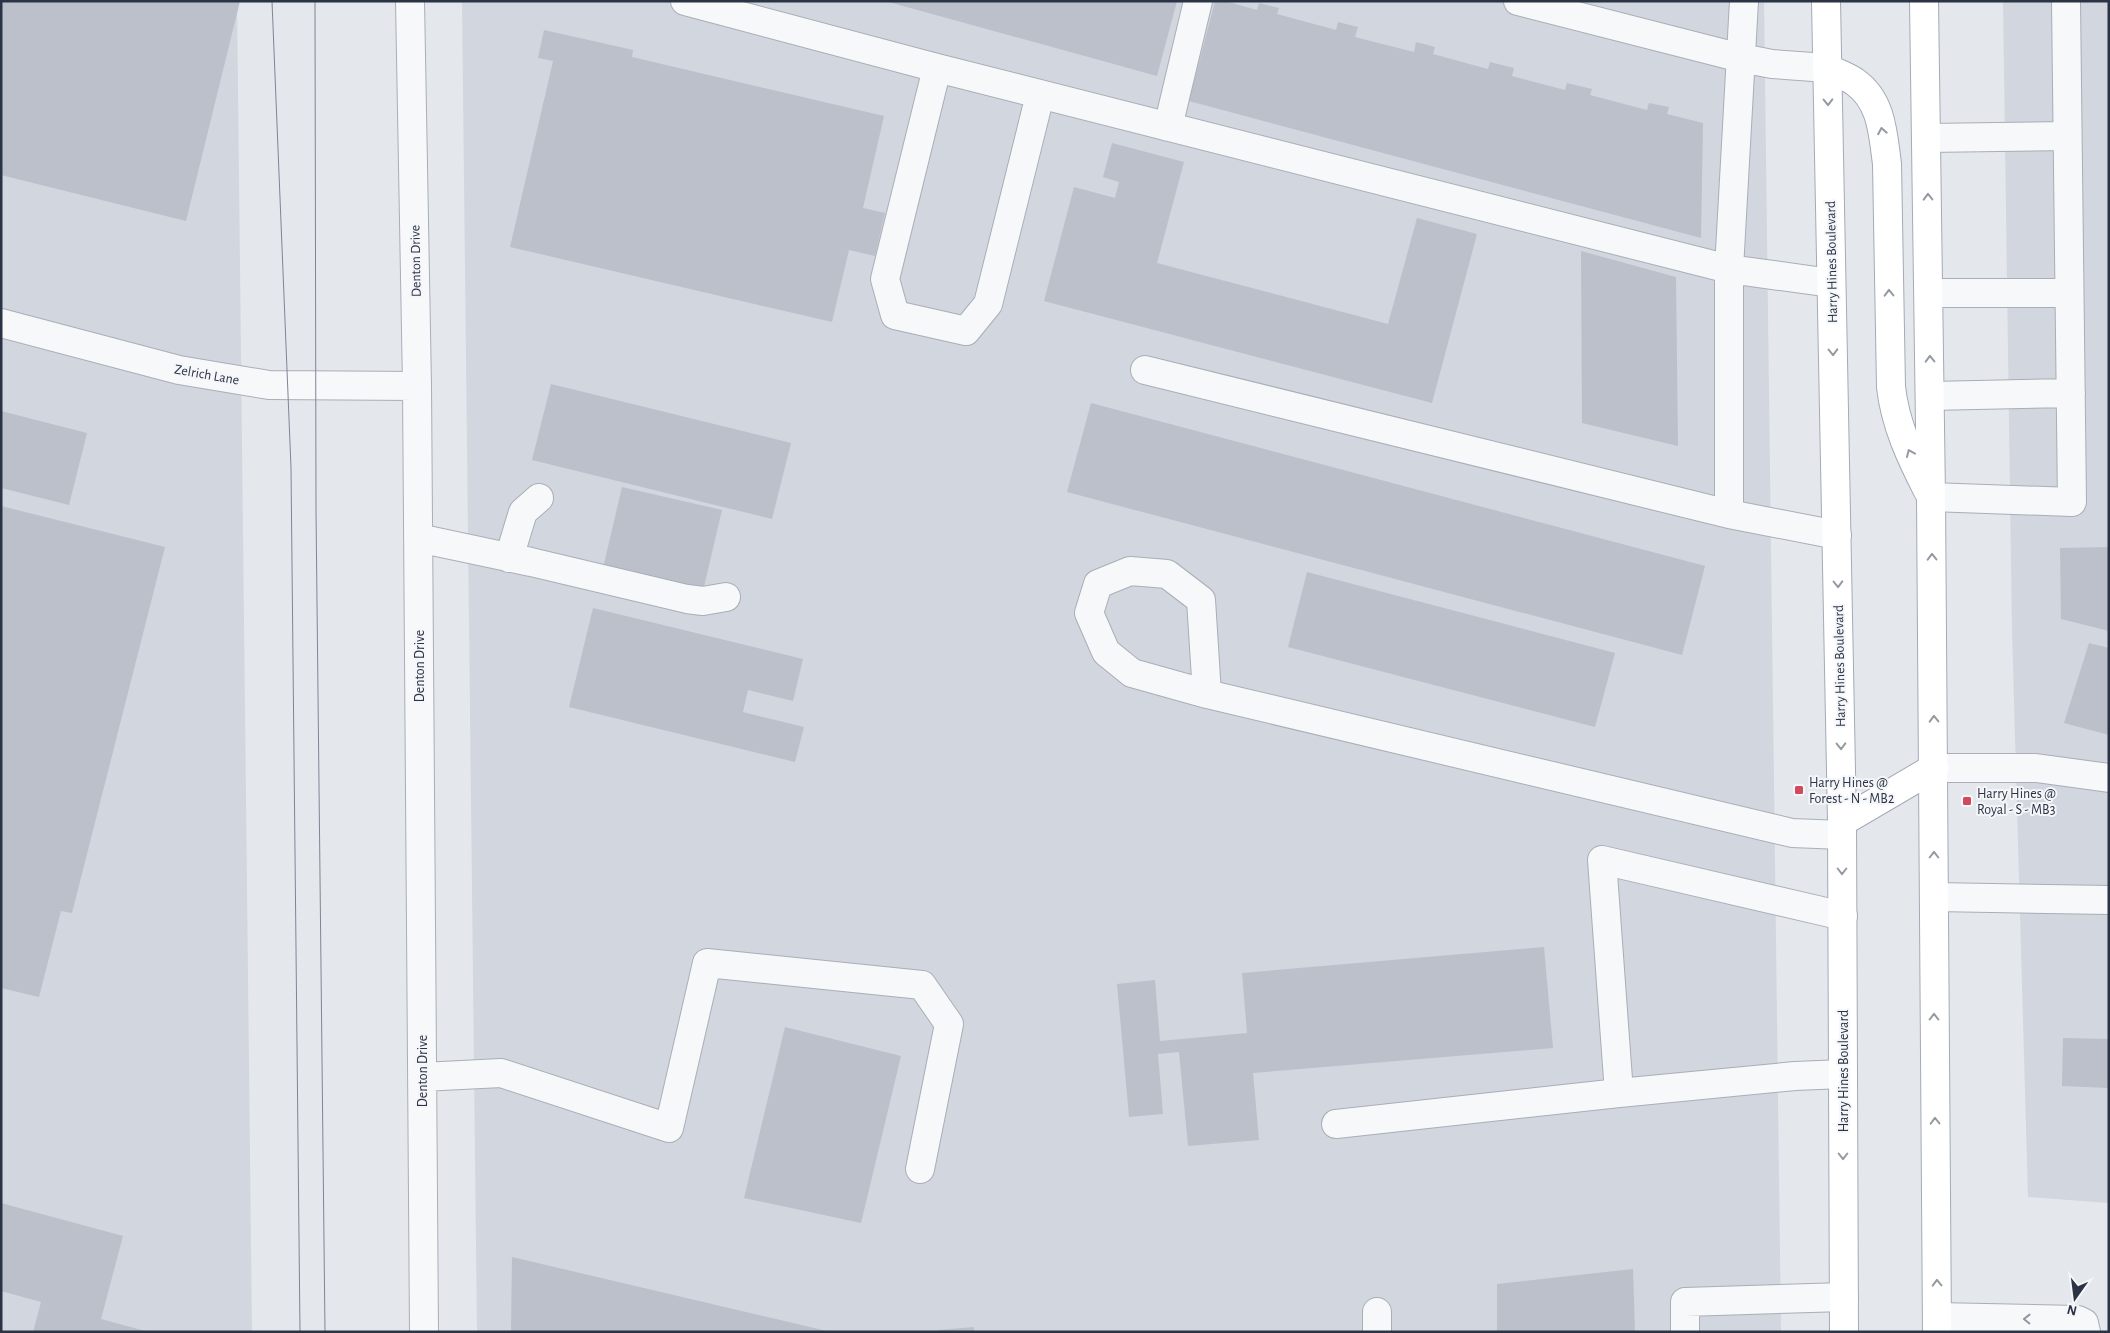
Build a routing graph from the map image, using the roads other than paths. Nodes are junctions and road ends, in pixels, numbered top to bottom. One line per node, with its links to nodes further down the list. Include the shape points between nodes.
1 (410, 1): 22 (street, Denton Drive)
2 (685, 1): 10 (street)
3 (1198, 1): 13 (street)
4 (1518, 1): 9 (street)
5 (1744, 1): 9 (street)
6 (1826, 1): 11 (main road, Harry Hines Boulevard)
7 (1924, 1): 15 (main road)
8 (2066, 1): 14 (street)
9 (1741, 58): 11 (street); 16 (street)
10 (937, 68): 12 (street); 12 (street, via 885,279 895,315 966,331 988,304)
11 (1827, 68): 17 (main road, Harry Hines Boulevard, one-way to 17); 25 (main road, one-way to 11, via 1909,452 1893,406 1887,164 1882,128 1876,105 1869,94 1855,82)
12 (1040, 95): 13 (street)
13 (1168, 127): 16 (street)
14 (2068, 136): 15 (street); 19 (street)
15 (1927, 138): 18 (main road, one-way to 15)
16 (1728, 269): 17 (street); 27 (street)
17 (1831, 283): 28 (main road, Harry Hines Boulevard, one-way to 28)
18 (1929, 293): 19 (street); 24 (main road, one-way to 18)
19 (2069, 293): 23 (street)
20 (1, 323): 22 (street, Zelrich Lane, via 179,370 269,385)
21 (1145, 370): 27 (street)
22 (418, 386): 29 (street, Denton Drive)
23 (2071, 392): 24 (street); 25 (street, via 2072,502)
24 (1930, 396): 25 (main road)
25 (1931, 497): 33 (main road, one-way to 25)
26 (539, 498): 30 (street, via 523,512)
27 (1730, 514): 28 (street)
28 (1837, 535): 35 (main road, Harry Hines Boulevard, one-way to 35)
29 (418, 538): 30 (street); 40 (street, Denton Drive)
30 (508, 558): 31 (street, via 687,599 702,601)
31 (726, 597)
32 (1207, 694): 32 (street, via 1132,674 1106,652 1089,613 1098,584 1130,571 1167,574 1201,600); 35 (street, via 1792,833)
33 (1934, 768): 34 (street, via 2036,768); 35 (main road); 36 (main road, one-way to 33)
34 (2109, 778)
35 (1842, 829): 38 (main road, Harry Hines Boulevard, one-way to 38)
36 (1934, 897): 37 (street); 45 (main road, one-way to 36)
37 (2109, 900)
38 (1842, 916): 39 (main road, Harry Hines Boulevard); 41 (street, via 1602,860)
39 (1843, 1074): 41 (street); 44 (main road, Harry Hines Boulevard, one-way to 44)
40 (422, 1077): 43 (street, via 501,1073 670,1128 707,963 922,985 949,1024); 46 (street, Denton Drive)
41 (1619, 1093): 42 (street)
42 (1336, 1124)
43 (920, 1169)
44 (1844, 1297): 47 (street, via 1685,1302); 48 (main road, Harry Hines Boulevard)
45 (1937, 1325): 49 (street, one-way to 45, via 2084,1323 2078,1320)
46 (424, 1332)
47 (1685, 1332)
48 (1844, 1332)
49 (2086, 1332)

